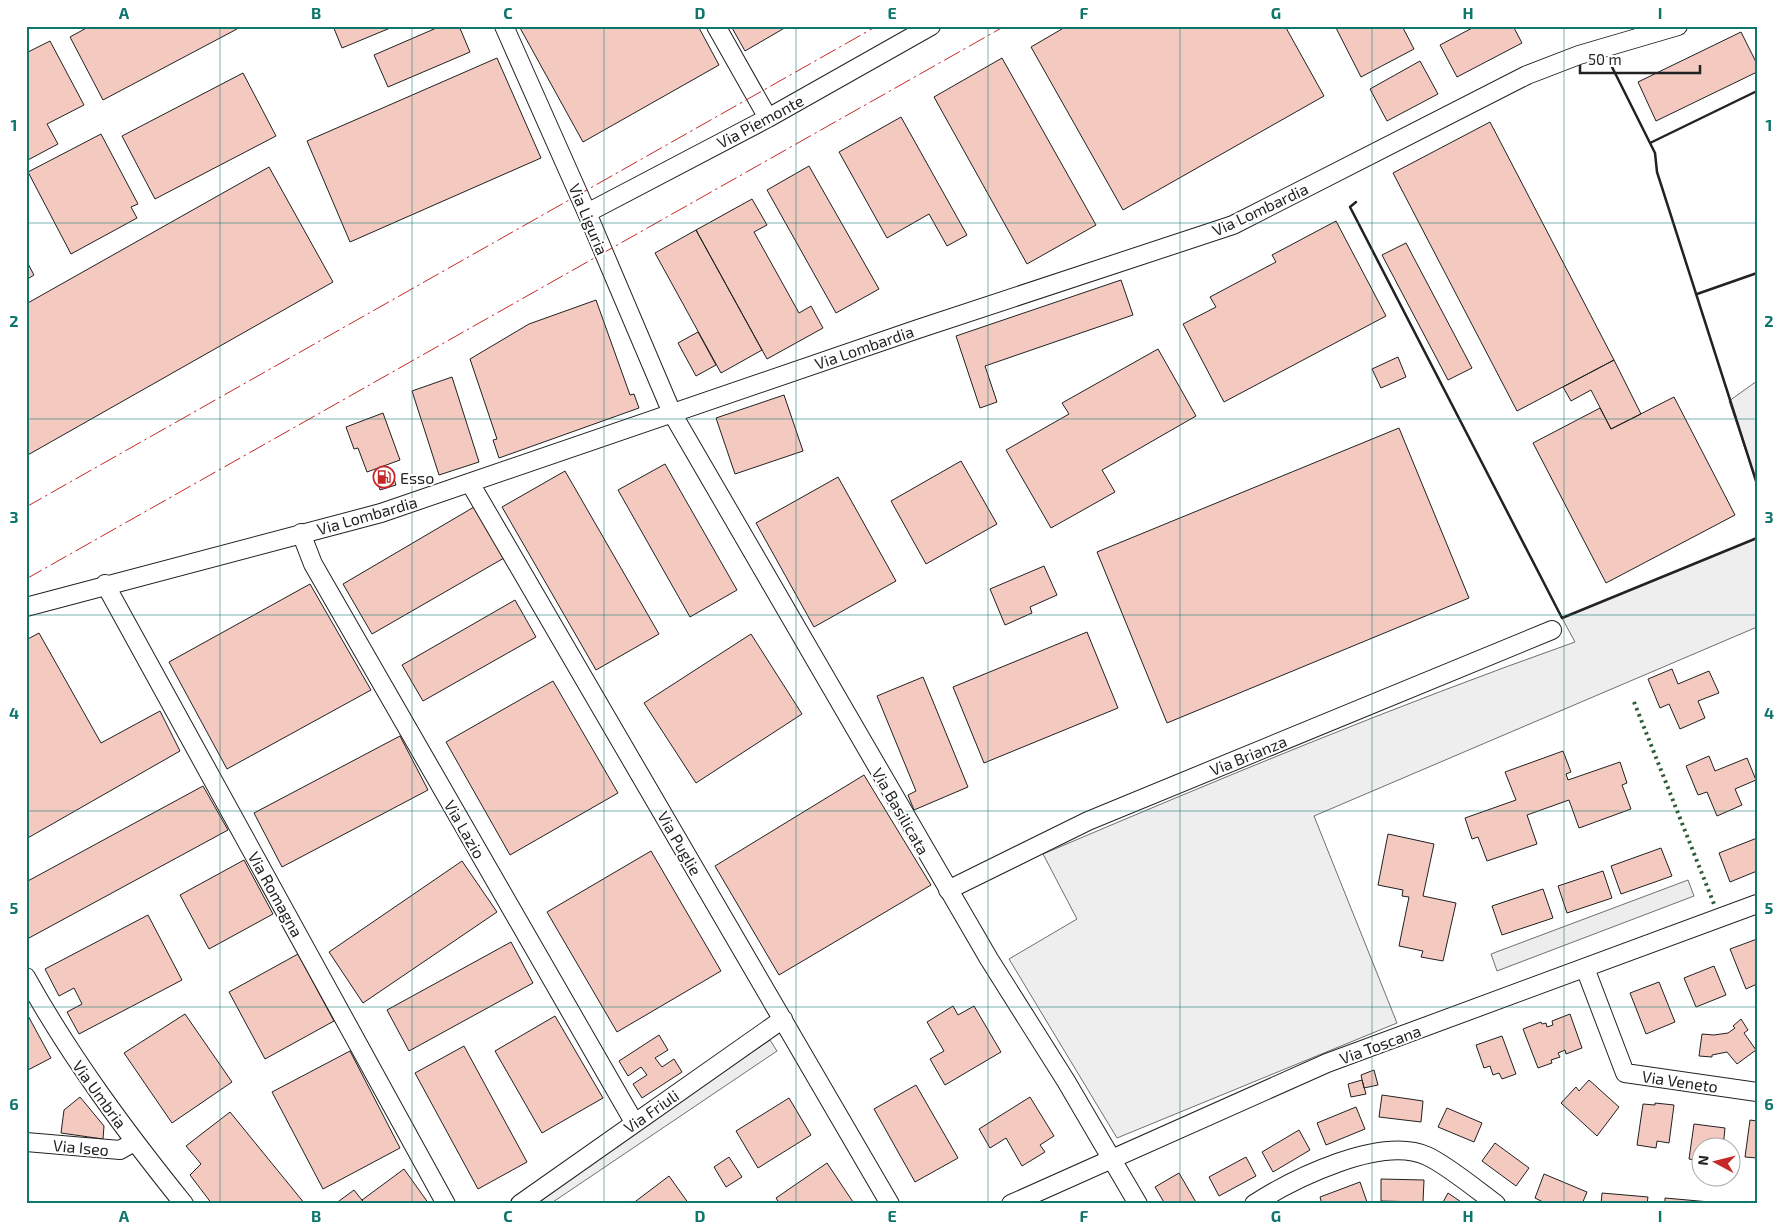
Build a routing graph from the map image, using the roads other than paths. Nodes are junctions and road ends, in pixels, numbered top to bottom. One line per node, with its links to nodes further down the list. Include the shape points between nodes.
1 (504, 26): 7 (street, Via Liguria)
2 (716, 26): 6 (street)
3 (931, 26): 6 (street, Via Piemonte)
4 (1678, 26): 5 (street, Via Lombardia)
5 (1656, 29): 8 (street, Via Lombardia, via 1527,75 1233,225)
6 (768, 118): 7 (street, Via Piemonte)
7 (587, 213): 8 (street, Via Liguria)
8 (672, 413): 9 (street, Via Lombardia); 14 (street, Via Basilicata)
9 (470, 483): 10 (street, Via Lombardia, via 381,513); 18 (street, Via Puglie)
10 (301, 534): 11 (street, Via Lombardia); 20 (street, Via Lazio, via 313,564)
11 (105, 584): 12 (street, Via Lombardia); 25 (street, Via Romagna)
12 (26, 607)
13 (1552, 630): 14 (street, Via Brianza, via 1088,821)
14 (948, 890): 23 (street, Via Basilicata)
15 (1757, 904): 16 (street, Via Toscana)
16 (1585, 968): 19 (street, Via Veneto, via 1626,1073); 23 (street, Via Toscana, via 1327,1063)
17 (26, 977): 22 (street, Via Umbria, via 70,1053)
18 (783, 1019): 20 (street, Via Friuli); 27 (street, Via Puglie)
19 (1757, 1092)
20 (634, 1122): 26 (street, Via Friuli)
21 (26, 1142): 22 (street, Via Iseo, via 120,1150)
22 (134, 1142): 24 (street, Via Umbria)
23 (1111, 1157): 28 (street, Via Toscana); 29 (street, Via Basilicata)
24 (184, 1204)
25 (446, 1204)
26 (520, 1204)
27 (890, 1204)
28 (1011, 1204)
29 (1138, 1204)
30 (1254, 1204): 31 (street, via 1329,1166 1363,1154 1394,1150 1426,1156)
31 (1496, 1204)

